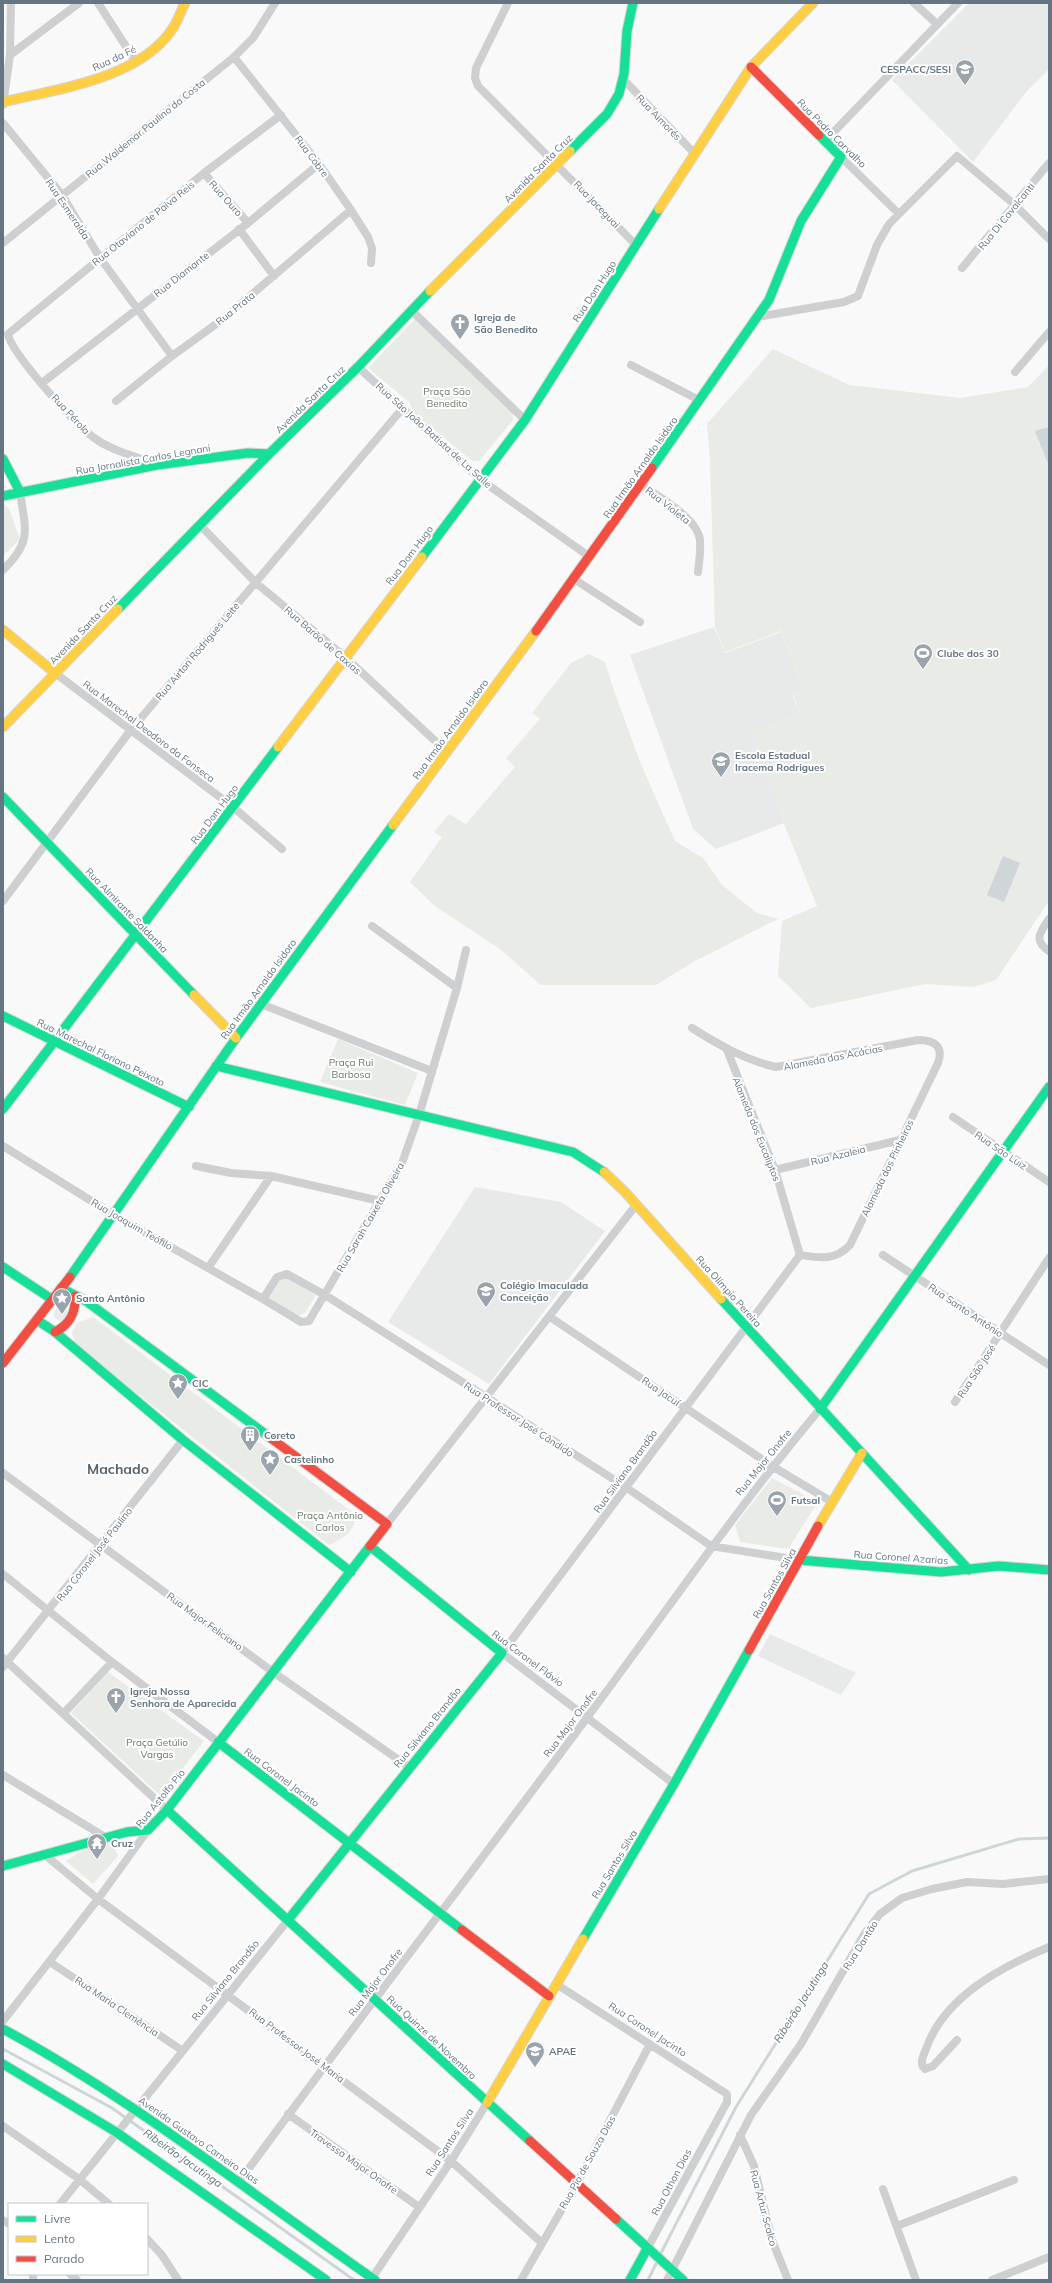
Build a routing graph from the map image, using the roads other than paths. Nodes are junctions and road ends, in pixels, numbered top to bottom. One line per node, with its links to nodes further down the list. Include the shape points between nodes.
1 (11, 3): 12 (street)
2 (79, 3): 12 (street)
3 (98, 3): 14 (street)
4 (185, 3): 14 (street, Rua da Fé, via 180,18 164,42)
5 (275, 3): 13 (street, Rua Waldemar Paulino da Costa, via 253,38)
6 (508, 3): 25 (street, Rua Jaceguai, via 476,68 475,78 478,86)
7 (633, 3): 16 (street, Avenida Santa Cruz)
8 (813, 3): 15 (street, Rua Dom Hugo)
9 (914, 3): 11 (street)
10 (958, 3): 11 (street)
11 (937, 24): 20 (street)
12 (10, 55): 17 (street)
13 (234, 57): 18 (street, Rua Cobre); 27 (street, Rua Waldemar Paulino da Costa)
14 (136, 62): 17 (street, Rua da Fé, via 102,78)
15 (751, 67): 20 (street, Rua Pedro Carvalho); 21 (street, Rua Dom Hugo)
16 (624, 80): 21 (street, Rua Aimorés); 25 (street, Avenida Santa Cruz, via 617,101)
17 (3, 101)
18 (281, 115): 24 (street, Rua Cobre); 26 (street, Rua Otaviano de Paiva Reis)
19 (3, 123): 27 (street, Rua Esmeralda)
20 (825, 141): 22 (street, Rua Pedro Carvalho)
21 (694, 153): 35 (street, Rua Dom Hugo)
22 (841, 157): 30 (street, Rua Pedro Carvalho); 42 (street, Rua Irmão Arnaldo Isidoro, via 808,207 796,232 779,281 770,300)
23 (1049, 163): 28 (street, Rua Di Cavalcanti)
24 (319, 164): 29 (street, Rua Cobre); 31 (street, Rua Diamante)
25 (558, 164): 35 (street, Rua Jaceguai); 41 (street, Avenida Santa Cruz)
26 (204, 173): 31 (street, Rua Ouro); 36 (street, Rua Otaviano de Paiva Reis)
27 (62, 195): 34 (street, Rua Waldemar Paulino da Costa); 36 (street, Rua Esmeralda)
28 (1015, 205): 30 (street, via 957,156); 33 (street); 38 (street, Rua Di Cavalcanti)
29 (351, 210): 37 (street, Rua Cobre, via 368,237 372,248); 39 (street, Rua Prata)
30 (899, 214): 42 (street, via 889,224 877,244 858,296 844,302)
31 (248, 223): 32 (street, Rua Diamante)
32 (239, 230): 39 (street, Rua Ouro); 40 (street, Rua Diamante)
33 (1049, 239)
34 (3, 243)
35 (636, 245): 53 (street, Rua Dom Hugo)
36 (100, 258): 40 (street, Rua Esmeralda); 44 (street, Rua Otaviano de Paiva Reis)
37 (371, 262)
38 (962, 268)
39 (274, 276): 45 (street, Rua Prata)
40 (138, 308): 45 (street, Rua Esmeralda); 49 (street, Rua Diamante)
41 (411, 310): 47 (street, Avenida Santa Cruz); 53 (street)
42 (757, 317): 50 (street, Rua Irmão Arnaldo Isidoro)
43 (1049, 332): 48 (street)
44 (8, 334): 49 (street, Rua Pérola, via 11,345)
45 (172, 356): 51 (street, Rua Prata)
46 (632, 365): 50 (street)
47 (358, 367): 52 (street, Rua São João Batista de La Salle); 54 (street, Avenida Santa Cruz)
48 (1015, 372)
49 (42, 383): 56 (street, Rua Pérola, via 93,438)
50 (699, 400): 58 (street, Rua Irmão Arnaldo Isidoro)
51 (116, 401)
52 (402, 409): 57 (street, Rua São João Batista de La Salle); 66 (street, Rua Airton Rodrigues Leite)
53 (525, 420): 57 (street, Rua Dom Hugo)
54 (269, 454): 56 (street, Rua Jornalista Carlos Legnani, via 248,453); 61 (street, Avenida Santa Cruz)
55 (3, 459): 59 (street)
56 (157, 465): 59 (street, Rua Jornalista Carlos Legnani)
57 (481, 480): 62 (street, Rua São João Batista de La Salle); 69 (street, Rua Dom Hugo)
58 (642, 485): 62 (street, Rua Irmão Arnaldo Isidoro); 64 (street, Rua Violeta, via 683,514 698,531)
59 (20, 492): 60 (street, Rua Jornalista Carlos Legnani); 63 (street, via 24,544 17,556)
60 (3, 496)
61 (200, 525): 66 (street, Rua Barão de Caxias); 70 (street, Avenida Santa Cruz)
62 (590, 557): 65 (street, Rua Irmão Arnaldo Isidoro)
63 (3, 570)
64 (698, 572)
65 (574, 579): 67 (street); 73 (street, Rua Irmão Arnaldo Isidoro)
66 (255, 582): 69 (street, Rua Barão de Caxias); 72 (street, Rua Airton Rodrigues Leite)
67 (640, 622)
68 (3, 630): 70 (street, Rua Marechal Deodoro da Fonseca)
69 (345, 657): 73 (street, Rua Barão de Caxias); 75 (street, Rua Dom Hugo)
70 (55, 673): 71 (street, Avenida Santa Cruz); 72 (street, Rua Marechal Deodoro da Fonseca)
71 (3, 727)
72 (130, 731): 75 (street, Rua Marechal Deodoro da Fonseca); 76 (street, Rua Airton Rodrigues Leite)
73 (447, 752): 85 (street, Rua Irmão Arnaldo Isidoro)
74 (3, 797): 76 (street, Rua Almirante Saldanha)
75 (233, 807): 77 (street, Rua Marechal Deodoro da Fonseca); 81 (street, Rua Dom Hugo)
76 (46, 843): 78 (street, Rua Airton Rodrigues Leite); 81 (street, Rua Almirante Saldanha)
77 (282, 849)
78 (3, 901)
79 (1049, 919): 83 (street, via 1039,933 1038,939)
80 (372, 926): 84 (street)
81 (135, 934): 88 (street, Rua Almirante Saldanha); 89 (street, Rua Dom Hugo)
82 (466, 950): 84 (street)
83 (1049, 951)
84 (457, 988): 93 (street)
85 (260, 1004): 88 (street, Rua Irmão Arnaldo Isidoro); 93 (street)
86 (3, 1016): 89 (street, Rua Marechal Floriano Peixoto)
87 (692, 1028): 91 (street, Alameda das Acácias)
88 (236, 1038): 92 (street, Rua Irmão Arnaldo Isidoro)
89 (53, 1042): 95 (street, Rua Marechal Floriano Peixoto); 96 (street, Rua Dom Hugo)
90 (935, 1042): 91 (street, Alameda das Acácias, via 918,1040 776,1067); 99 (street, Alameda dos Pinheiros, via 941,1055)
91 (726, 1050): 103 (street, Alameda dos Eucaliptos)
92 (216, 1066): 95 (street, Rua Irmão Arnaldo Isidoro); 97 (street)
93 (432, 1072): 97 (street)
94 (1049, 1087): 101 (street, Rua Major Onofre)
95 (189, 1107): 108 (street, Rua Irmão Arnaldo Isidoro)
96 (3, 1109)
97 (419, 1115): 106 (street, Rua Sarah Caixeta Oliveira, via 402,1164); 107 (street, Rua Olímpio Pereira, via 587,1157 598,1164)
98 (952, 1117): 101 (street, Rua São Luiz)
99 (900, 1140): 103 (street, Rua Azaleia); 109 (street, Alameda dos Pinheiros, via 850,1245 843,1253 832,1258)
100 (3, 1146): 108 (street, Rua Joaquim Teófilo)
101 (1002, 1151): 105 (street, Rua São Luiz); 114 (street, Rua Major Onofre)
102 (196, 1166): 104 (street, via 231,1173)
103 (775, 1170): 109 (street, Alameda dos Eucaliptos)
104 (271, 1176): 106 (street); 113 (street)
105 (1049, 1182)
106 (380, 1201): 116 (street, Rua Sarah Caixeta Oliveira)
107 (636, 1205): 120 (street); 122 (street, Rua Olímpio Pereira)
108 (114, 1215): 113 (street, Rua Joaquim Teófilo); 115 (street, Rua Irmão Arnaldo Isidoro)
109 (800, 1254): 122 (street, Rua Silviano Brandão)
110 (883, 1255): 114 (street, Rua Santo Antônio)
111 (1049, 1258): 124 (street, Rua São José)
112 (3, 1267): 119 (street)
113 (208, 1268): 118 (street, Rua Joaquim Teófilo)
114 (916, 1276): 124 (street, Rua Santo Antônio); 130 (street, Rua Major Onofre)
115 (61, 1288): 117 (street); 119 (street, Rua Irmão Arnaldo Isidoro)
116 (325, 1295): 118 (street, Rua Professor José Cândido, via 287,1274 281,1274 277,1276); 118 (street, Rua Sarah Caixeta Oliveira, via 312,1318 305,1322); 127 (street, Rua Professor José Cândido)
117 (75, 1296): 123 (street, via 76,1307 72,1319 65,1328); 137 (street, via 86,1301)
118 (263, 1299)
119 (53, 1300): 121 (street)
120 (550, 1317): 127 (street); 129 (street, Rua Jacuí)
121 (37, 1320): 123 (street); 125 (street)
122 (747, 1328): 129 (street, Rua Silviano Brandão); 130 (street, Rua Olímpio Pereira)
123 (55, 1332): 131 (street)
124 (1001, 1333): 126 (street, Rua Santo Antônio); 128 (street, Rua São José)
125 (3, 1362)
126 (1049, 1365)
127 (486, 1397): 135 (street, Rua Professor José Cândido); 137 (street)
128 (955, 1402)
129 (685, 1407): 133 (street, Rua Jacuí); 135 (street, Rua Silviano Brandão)
130 (820, 1409): 132 (street, Rua Olímpio Pereira); 133 (street, Rua Major Onofre)
131 (183, 1440): 138 (street, Rua Coronel José Paulino); 144 (street)
132 (862, 1453): 136 (street, Rua Santos Silva); 142 (street, Rua Olímpio Pereira, via 942,1537)
133 (772, 1466): 136 (street, Rua Jacuí); 139 (street, Rua Major Onofre)
134 (3, 1473): 138 (street, Rua Major Feliciano)
135 (627, 1488): 139 (street, Rua Professor José Cândido); 147 (street, Rua Silviano Brandão)
136 (832, 1502): 141 (street, Rua Santos Silva)
137 (387, 1524): 140 (street)
138 (100, 1545): 146 (street, Rua Coronel José Paulino); 150 (street, Rua Major Feliciano)
139 (711, 1546): 141 (street); 152 (street, Rua Major Onofre)
140 (371, 1547): 144 (street); 147 (street, Rua Coronel Flávio)
141 (799, 1560): 142 (street, Rua Coronel Azarias, via 917,1571); 156 (street, Rua Santos Silva)
142 (969, 1570): 143 (street, Rua Coronel Azarias, via 999,1566)
143 (1049, 1570)
144 (351, 1572): 150 (street, Rua Astolfo Pio)
145 (3, 1574): 146 (street, Rua Coronel Jacinto)
146 (49, 1610): 148 (street, Rua Coronel José Paulino); 149 (street, Rua Coronel Jacinto)
147 (502, 1653): 152 (street, Rua Coronel Flávio); 154 (street, Rua Silviano Brandão)
148 (4, 1662): 151 (street)
149 (112, 1662): 151 (street); 153 (street, Rua Coronel Jacinto)
150 (273, 1672): 153 (street, Rua Astolfo Pio); 154 (street, Rua Major Feliciano)
151 (64, 1713): 157 (street)
152 (588, 1717): 156 (street, Rua Coronel Flávio); 165 (street, Rua Major Onofre)
153 (218, 1742): 157 (street, Rua Astolfo Pio); 160 (street, Rua Coronel Jacinto)
154 (409, 1767): 160 (street, Rua Silviano Brandão)
155 (3, 1775): 159 (street)
156 (674, 1784): 169 (street, Rua Santos Silva)
157 (167, 1810): 158 (street, Rua Astolfo Pio); 166 (street, Rua Quinze de Novembro)
158 (148, 1830): 159 (street); 164 (street, Rua Astolfo Pio)
159 (105, 1837): 161 (street)
160 (349, 1842): 165 (street, Rua Coronel Jacinto); 166 (street, Rua Silviano Brandão)
161 (45, 1855): 162 (street); 164 (street, Rua Professor José Maria)
162 (3, 1866)
163 (1049, 1879): 186 (street, Rua Dantão, via 1002,1884 967,1882 932,1889 902,1898 880,1914 865,1934 802,2044 758,2104)
164 (98, 1900): 168 (street, Rua Astolfo Pio); 170 (street, Rua Professor José Maria)
165 (441, 1912): 171 (street, Rua Coronel Jacinto); 172 (street, Rua Major Onofre)
166 (288, 1920): 170 (street, Rua Silviano Brandão); 172 (street, Rua Quinze de Novembro)
167 (1049, 1947): 175 (street, via 997,1972 974,1987 953,2007 935,2030 928,2042 922,2067 925,2069 933,2066)
168 (50, 1962): 173 (street, Rua Astolfo Pio); 177 (street, Rua Maria Clemência)
169 (556, 1984): 171 (street, Rua Santos Silva); 176 (street, Rua Coronel Jacinto)
170 (227, 1994): 177 (street, Rua Silviano Brandão); 179 (street, Rua Professor José Maria)
171 (549, 1996): 181 (street, Rua Santos Silva)
172 (376, 2000): 179 (street, Rua Major Onofre); 181 (street, Rua Quinze de Novembro)
173 (3, 2021)
174 (3, 2029): 182 (street, Avenida Gustavo Carneiro Dias, via 30,2043)
175 (958, 2040)
176 (650, 2044): 180 (street, Rua Coronel Jacinto); 191 (street, Rua Pio de Souza Dias)
177 (183, 2051): 182 (street, Rua Silviano Brandão)
178 (3, 2064): 185 (street)
179 (325, 2066): 183 (street, Rua Major Onofre); 187 (street, Rua Professor José Maria)
180 (727, 2094): 199 (street, Rua Othon Dias, via 726,2102)
181 (487, 2103): 187 (street, Rua Santos Silva); 191 (street, Rua Quinze de Novembro)
182 (134, 2112): 185 (street, Rua Silviano Brandão); 190 (street, Avenida Gustavo Carneiro Dias)
183 (288, 2114): 190 (street, Rua Major Onofre); 195 (street, Travessa Major Onofre)
184 (3, 2126): 188 (street)
185 (118, 2131): 188 (street, Rua Silviano Brandão); 204 (street)
186 (740, 2135): 201 (street); 209 (street, Rua Artur Scalco, via 754,2166 772,2240)
187 (451, 2160): 195 (street, Rua Santos Silva); 198 (street, Rua Professor José Maria)
188 (80, 2179): 193 (street, Rua Silviano Brandão); 194 (street)
189 (1014, 2180): 196 (street)
190 (239, 2182): 202 (street, Avenida Gustavo Carneiro Dias)
191 (577, 2183): 198 (street, Rua Pio de Souza Dias); 199 (street, Rua Quinze de Novembro)
192 (884, 2189): 196 (street)
193 (61, 2203)
194 (108, 2203)
195 (419, 2207): 202 (street, Rua Santos Silva)
196 (897, 2226): 210 (street)
197 (148, 2240): 203 (street, via 162,2255)
198 (542, 2242): 205 (street, Rua Pio de Souza Dias)
199 (649, 2250): 201 (street, Rua Quinze de Novembro); 206 (street, Rua Othon Dias)
200 (1049, 2257): 211 (street)
201 (670, 2268): 207 (street); 208 (street, Rua Quinze de Novembro)
202 (373, 2279)
203 (178, 2280)
204 (326, 2280)
205 (521, 2280)
206 (630, 2280)
207 (667, 2280)
208 (683, 2280)
209 (788, 2280)
210 (916, 2280)
211 (992, 2280)

